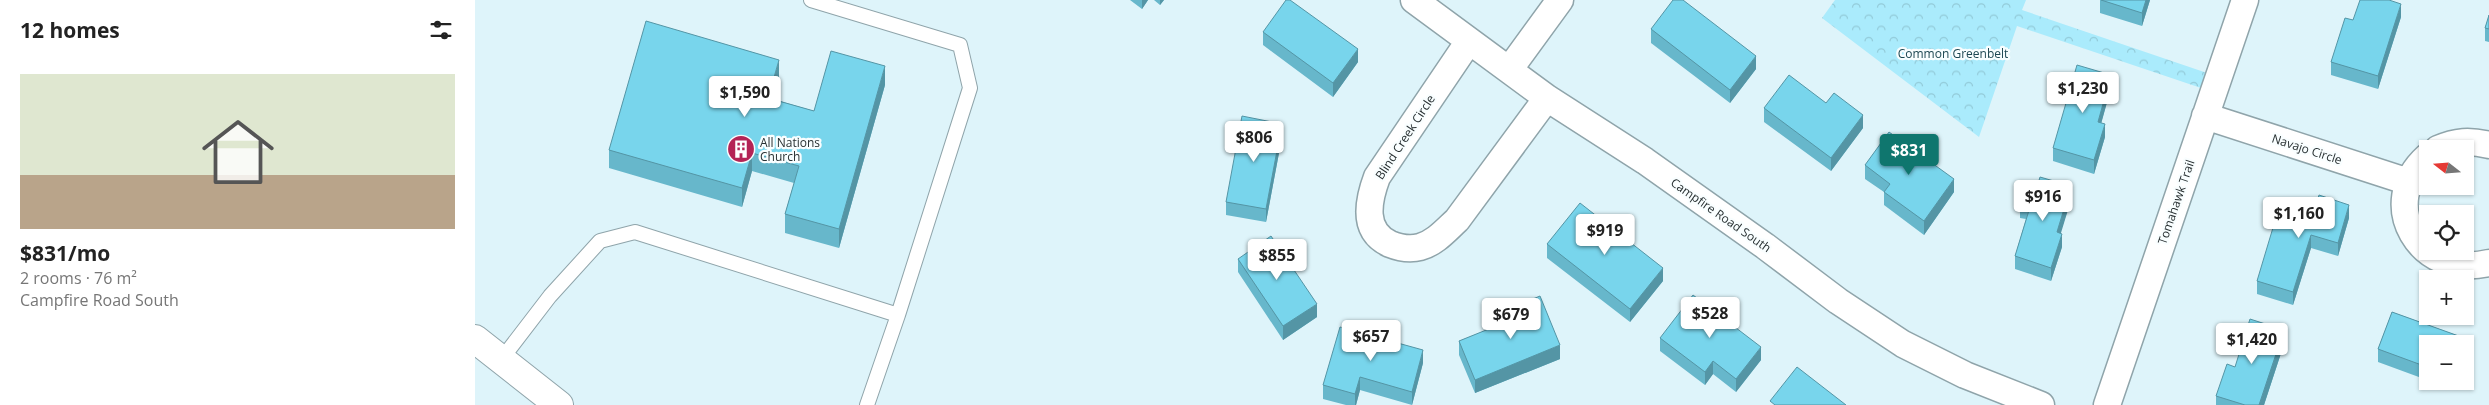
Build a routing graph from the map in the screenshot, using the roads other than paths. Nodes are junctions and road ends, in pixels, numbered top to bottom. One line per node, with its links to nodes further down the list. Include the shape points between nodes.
1 (811, 0): 14 (lane, via 960,45 970,88)
2 (1414, 0): 5 (street, Campfire Road South)
3 (1560, 0): 6 (street)
4 (2245, 0): 8 (street, Tomahawk Trail)
5 (1469, 41): 6 (street, Campfire Road South); 7 (street, Blind Creek Circle, via 1377,177 1368,214 1372,228 1383,241 1400,248 1421,247 1440,236 1457,220)
6 (1509, 70): 7 (street, Campfire Road South)
7 (1547, 98): 19 (street, Campfire Road South, via 1652,166 1838,301 1903,344 1965,375)
8 (2205, 116): 12 (street, Navajo Circle); 20 (street, Tomahawk Trail)
9 (2474, 141): 10 (street)
10 (2489, 145)
11 (2419, 164): 12 (street)
12 (2409, 182): 13 (street, via 2405,203 2408,224 2418,242 2433,257 2453,265 2474,267)
13 (2489, 263)
14 (898, 315): 16 (lane, via 635,232 600,241 550,296); 18 (lane)
15 (475, 339): 16 (street)
16 (501, 360): 17 (street)
17 (559, 405)
18 (867, 405)
19 (2041, 405)
20 (2107, 405)

